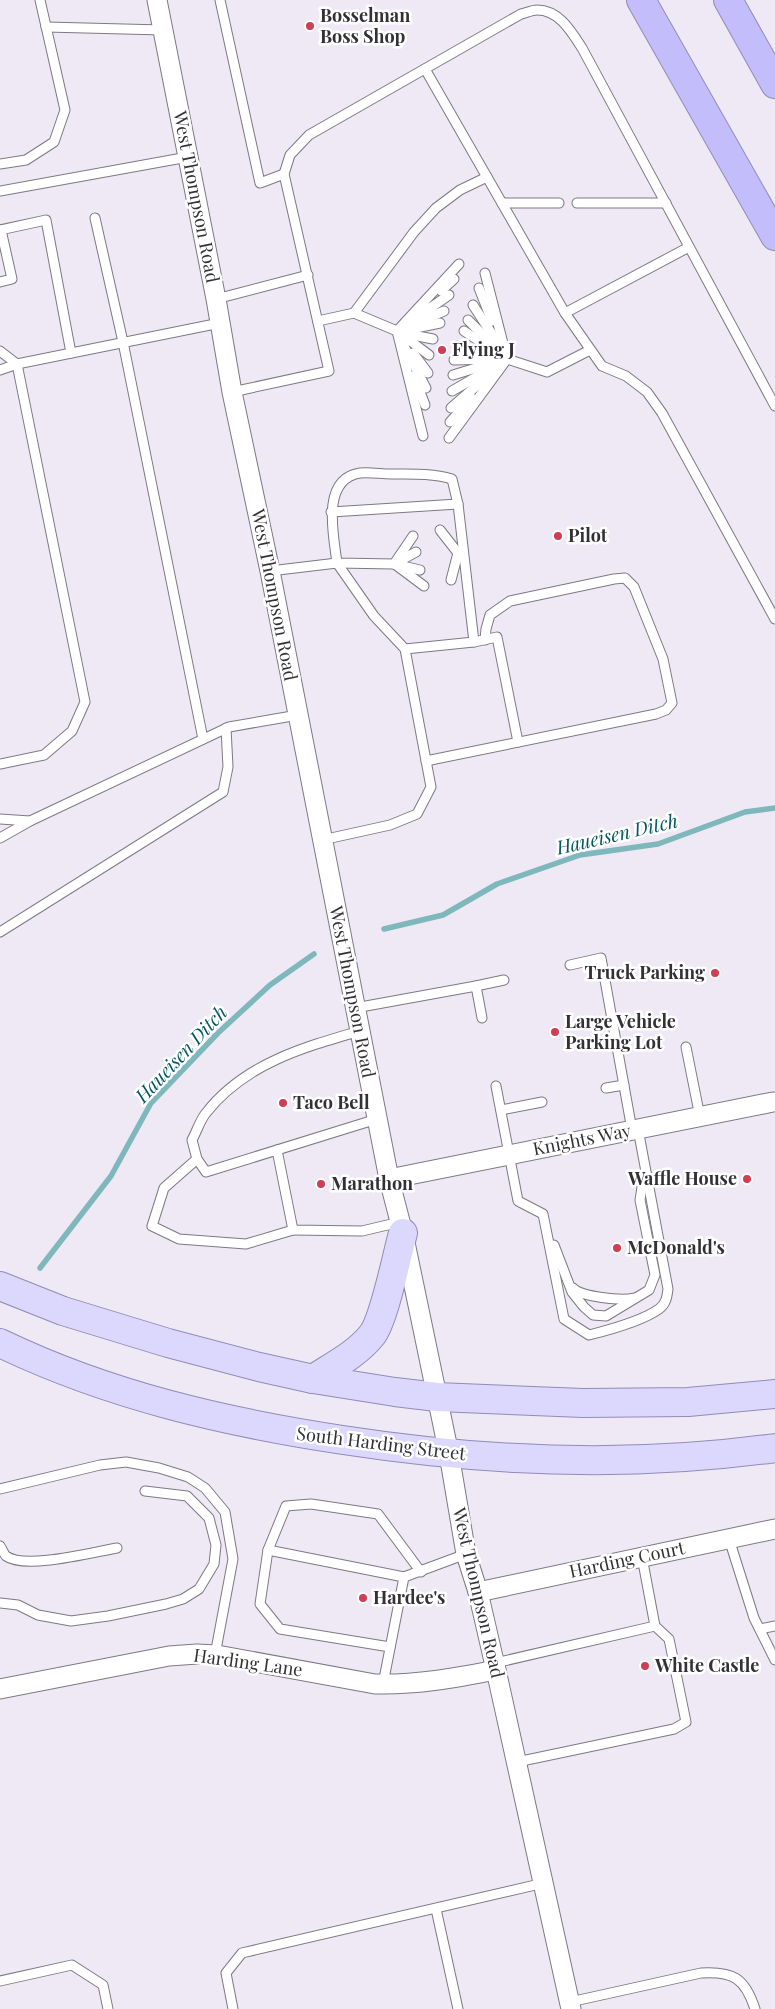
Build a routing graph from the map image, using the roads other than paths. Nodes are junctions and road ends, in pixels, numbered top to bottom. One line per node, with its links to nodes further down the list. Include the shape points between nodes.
1 (40, 0): 6 (lane)
2 (157, 0): 7 (street, West Thompson Road)
3 (220, 0): 12 (lane, via 260,183)
4 (641, 0): 21 (highway)
5 (728, 0): 9 (highway)
6 (46, 28): 7 (lane); 11 (lane, via 65,110 54,142 26,160)
7 (163, 30): 10 (street, West Thompson Road)
8 (425, 69): 12 (lane, via 309,135 290,155); 13 (lane); 18 (lane, via 521,14 536,10 554,14 582,48)
9 (775, 84)
10 (188, 157): 14 (lane); 30 (street, West Thompson Road)
11 (0, 164)
12 (284, 174): 25 (lane)
13 (487, 176): 15 (lane); 33 (lane, via 436,208 414,232)
14 (0, 191)
15 (502, 203): 16 (lane); 34 (lane)
16 (558, 203)
17 (578, 203): 18 (lane)
18 (666, 203): 22 (lane)
19 (95, 218): 42 (lane)
20 (1, 230): 27 (lane, via 12,280); 46 (lane, via 46,220)
21 (775, 236)
22 (689, 247): 34 (lane); 58 (lane)
23 (459, 264): 39 (lane)
24 (485, 273): 48 (lane)
25 (308, 276): 30 (lane); 36 (lane)
26 (454, 279): 39 (lane)
27 (0, 282)
28 (479, 288): 48 (lane)
29 (449, 295): 39 (lane)
30 (216, 300): 37 (street, West Thompson Road)
31 (474, 305): 48 (lane)
32 (444, 311): 39 (lane)
33 (354, 313): 36 (lane); 39 (lane)
34 (565, 313): 44 (lane)
35 (468, 320): 48 (lane)
36 (318, 321): 56 (lane, via 329,372)
37 (220, 322): 42 (lane); 56 (street, West Thompson Road)
38 (440, 323): 39 (lane)
39 (397, 331): 41 (lane); 47 (lane); 52 (lane); 54 (lane); 57 (lane); 60 (lane); 62 (lane)
40 (464, 331): 48 (lane)
41 (433, 340)
42 (123, 342): 46 (lane); 84 (lane)
43 (457, 346): 48 (lane)
44 (590, 350): 48 (lane, via 547,372); 78 (lane, via 602,366 626,376 647,392 657,406)
45 (0, 351): 50 (lane)
46 (71, 353): 50 (lane)
47 (429, 355)
48 (507, 359): 49 (lane); 53 (lane); 55 (lane); 59 (lane); 61 (lane); 63 (lane)
49 (454, 360)
50 (17, 364): 51 (lane); 87 (lane, via 85,702 72,731 44,755)
51 (0, 370)
52 (428, 373)
53 (453, 375)
54 (426, 388)
55 (452, 391)
56 (232, 392): 75 (street, West Thompson Road)
57 (425, 405)
58 (775, 406)
59 (451, 408)
60 (424, 421)
61 (450, 422)
62 (422, 436)
63 (448, 438)
64 (458, 504): 65 (lane); 65 (lane, via 452,479 435,474 359,473 336,491); 70 (lane)
65 (331, 512): 71 (lane)
66 (440, 530): 70 (lane)
67 (413, 536): 72 (lane)
68 (444, 546): 70 (lane)
69 (416, 552): 72 (lane)
70 (461, 552): 73 (lane); 76 (lane); 80 (lane)
71 (337, 563): 72 (lane); 75 (lane); 81 (lane, via 374,616)
72 (394, 564): 74 (lane); 77 (lane)
73 (448, 565)
74 (420, 570)
75 (270, 571): 82 (street, West Thompson Road)
76 (451, 580)
77 (424, 586)
78 (775, 619)
79 (485, 640): 80 (lane); 85 (lane, via 497,637); 85 (lane, via 490,615 510,601 625,578 634,587 662,660 672,703 666,710)
80 (474, 642): 81 (lane)
81 (405, 649): 86 (lane)
82 (298, 714): 83 (lane); 91 (street, West Thompson Road)
83 (226, 728): 84 (lane); 92 (lane, via 228,767 223,792)
84 (203, 739): 89 (lane)
85 (518, 742): 86 (lane)
86 (426, 761): 91 (lane, via 431,787 417,814 390,825)
87 (0, 764)
88 (0, 819): 89 (lane)
89 (30, 821): 90 (lane)
90 (0, 838)
91 (322, 840): 96 (street, West Thompson Road)
92 (0, 932)
93 (570, 965): 100 (lane, via 601,958)
94 (504, 980): 95 (lane)
95 (476, 986): 96 (lane); 97 (lane)
96 (355, 1008): 98 (street, West Thompson Road)
97 (482, 1018)
98 (360, 1031): 107 (street, West Thompson Road); 111 (lane, via 268,1062 232,1086 205,1113 192,1140)
99 (686, 1047): 106 (lane)
100 (624, 1085): 102 (lane); 108 (lane)
101 (496, 1086): 105 (lane)
102 (606, 1088)
103 (542, 1102): 105 (lane)
104 (774, 1102): 106 (street, Knights Way)
105 (501, 1110): 110 (lane)
106 (700, 1117): 108 (street, Knights Way)
107 (377, 1119): 109 (lane); 113 (street, West Thompson Road)
108 (635, 1130): 110 (street, Knights Way); 112 (lane)
109 (277, 1150): 111 (lane, via 206,1172); 116 (lane)
110 (510, 1154): 113 (street, Knights Way); 114 (lane, via 518,1201)
111 (198, 1159): 116 (lane, via 164,1188 152,1226 179,1239 246,1244)
112 (645, 1165): 114 (lane, via 668,1289 667,1300 660,1309 614,1329 589,1335 564,1319); 119 (lane, via 640,1200 655,1275 649,1290)
113 (389, 1178): 115 (street, West Thompson Road)
114 (544, 1214): 117 (lane)
115 (401, 1227): 116 (lane, via 362,1231); 121 (main road, via 383,1308 373,1334 350,1355); 123 (street, West Thompson Road)
116 (293, 1230)
117 (564, 1275): 119 (lane, via 580,1293 624,1299); 119 (lane, via 577,1299 589,1313 598,1317 612,1313)
118 (0, 1286): 121 (main road, via 63,1311 168,1343)
119 (639, 1297)
120 (0, 1343): 125 (main road, South Harding Street, via 44,1364 118,1391 212,1416 277,1430)
121 (313, 1379): 123 (main road)
122 (775, 1394): 123 (main road, via 688,1402 583,1403)
123 (437, 1397): 125 (street, West Thompson Road)
124 (775, 1448): 125 (main road, South Harding Street, via 714,1456 617,1461)
125 (449, 1454): 133 (street, West Thompson Road)
126 (0, 1489): 143 (lane, via 100,1465 126,1462 188,1477 205,1488 224,1512 233,1560)
127 (145, 1491): 138 (lane, via 187,1496 209,1518 216,1545 214,1564 199,1589 166,1604 71,1621)
128 (775, 1529): 129 (street, Harding Court)
129 (729, 1539): 134 (street, Harding Court); 141 (lane)
130 (0, 1546): 131 (lane, via 6,1555 20,1561 36,1562)
131 (117, 1548)
132 (268, 1550): 135 (lane, via 286,1506 311,1504 378,1514); 136 (lane); 142 (lane, via 260,1604 280,1629)
133 (466, 1554): 135 (lane); 137 (street, West Thompson Road)
134 (642, 1557): 137 (street, Harding Court); 139 (lane)
135 (421, 1572): 136 (lane)
136 (404, 1578): 142 (lane)
137 (478, 1592): 145 (street, West Thompson Road)
138 (0, 1603)
139 (655, 1626): 145 (lane); 148 (lane, via 670,1639 686,1722 674,1729)
140 (775, 1626): 141 (lane)
141 (760, 1629): 144 (lane)
142 (390, 1647): 146 (lane)
143 (215, 1655): 146 (street, Harding Lane); 147 (street, Harding Lane, via 169,1656)
144 (775, 1660)
145 (496, 1666): 146 (street, Harding Lane, via 430,1682); 148 (street, West Thompson Road)
146 (383, 1684)
147 (0, 1690)
148 (517, 1762): 149 (street, West Thompson Road)
149 (544, 1883): 150 (lane); 152 (street, West Thompson Road)
150 (436, 1908): 154 (lane, via 242,1953 226,1973); 155 (lane)
151 (0, 1981): 153 (lane, via 72,1965 103,1985)
152 (571, 2005): 156 (lane, via 701,1973 720,1972 739,1979 750,1993)
153 (108, 2009)
154 (233, 2009)
155 (458, 2009)
156 (756, 2009)

